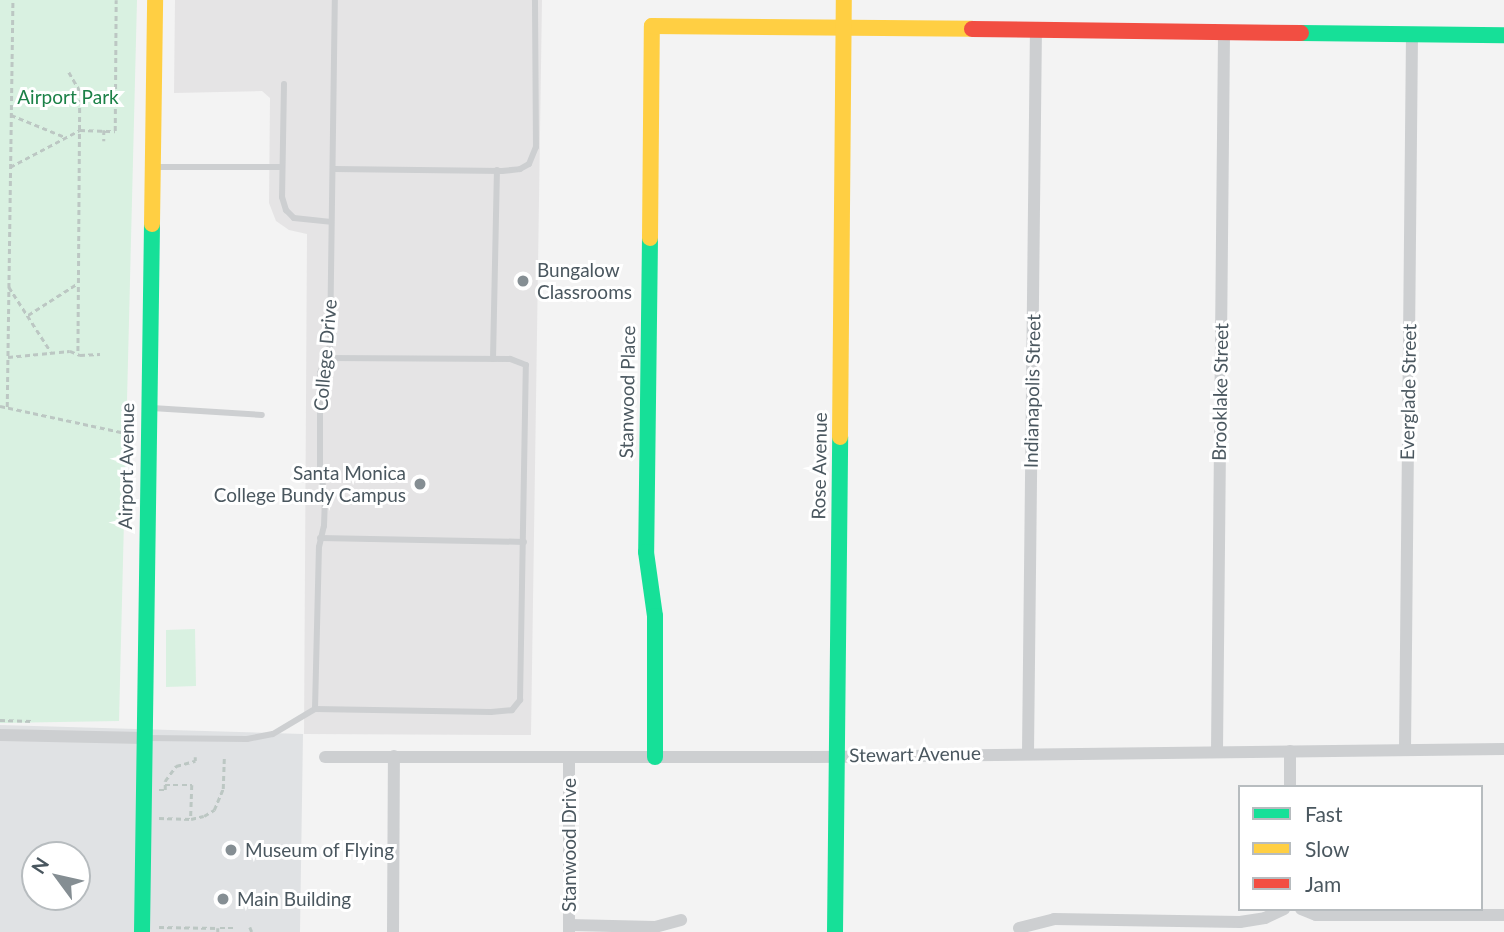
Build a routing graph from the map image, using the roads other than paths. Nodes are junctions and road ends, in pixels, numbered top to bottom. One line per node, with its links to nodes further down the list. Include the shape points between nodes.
1 (155, 0): 11 (street, Airport Avenue)
2 (335, 0): 13 (lane, College Drive)
3 (535, 0): 14 (lane, via 536,147 528,164 520,169)
4 (844, 0): 5 (street, Rose Avenue)
5 (843, 28): 6 (street); 30 (street, Rose Avenue); 34 (street, Stanwood Place, via 652,26 646,552 655,616)
6 (1036, 30): 7 (street); 29 (street, Indianapolis Street)
7 (1224, 32): 8 (street); 27 (street, Brooklake Street)
8 (1412, 34): 9 (street); 26 (street, Everglade Street)
9 (1504, 35)
10 (284, 84): 12 (lane)
11 (151, 167): 12 (lane); 18 (street, Airport Avenue)
12 (282, 167): 15 (lane, via 286,210 295,218)
13 (334, 169): 14 (lane); 15 (lane, College Drive)
14 (497, 170): 17 (lane)
15 (331, 222): 16 (lane, College Drive, via 330,345)
16 (326, 358): 17 (lane); 20 (lane, College Drive, via 320,373 320,470 325,497)
17 (493, 359): 21 (lane, via 519,361 528,374)
18 (148, 408): 19 (lane); 24 (street, Airport Avenue)
19 (262, 415)
20 (320, 538): 21 (lane); 22 (lane, College Drive)
21 (524, 542): 22 (lane, via 522,690 512,710)
22 (315, 709): 24 (lane, via 273,734 247,739)
23 (0, 735): 24 (street)
24 (144, 738): 42 (street, Airport Avenue)
25 (1504, 748): 26 (street, Stewart Avenue)
26 (1405, 750): 28 (street, Stewart Avenue)
27 (1217, 751): 28 (street, Stewart Avenue); 29 (street, Stewart Avenue)
28 (1290, 751): 35 (street)
29 (1028, 752): 30 (street, Stewart Avenue)
30 (836, 755): 34 (street, Stewart Avenue); 44 (street, Rose Avenue)
31 (394, 756): 32 (street, Stewart Avenue); 33 (street, Stewart Avenue); 43 (street)
32 (325, 757)
33 (569, 757): 34 (street, Stewart Avenue); 41 (street, Stanwood Drive)
34 (655, 757)
35 (1290, 785)
36 (1280, 911): 40 (street, via 1240,922 1054,919)
37 (1306, 911): 38 (street, via 1316,915)
38 (1504, 915)
39 (681, 920): 41 (street, via 655,927)
40 (1019, 928)
41 (569, 929)
42 (148, 930)
43 (393, 932)
44 (835, 932)

